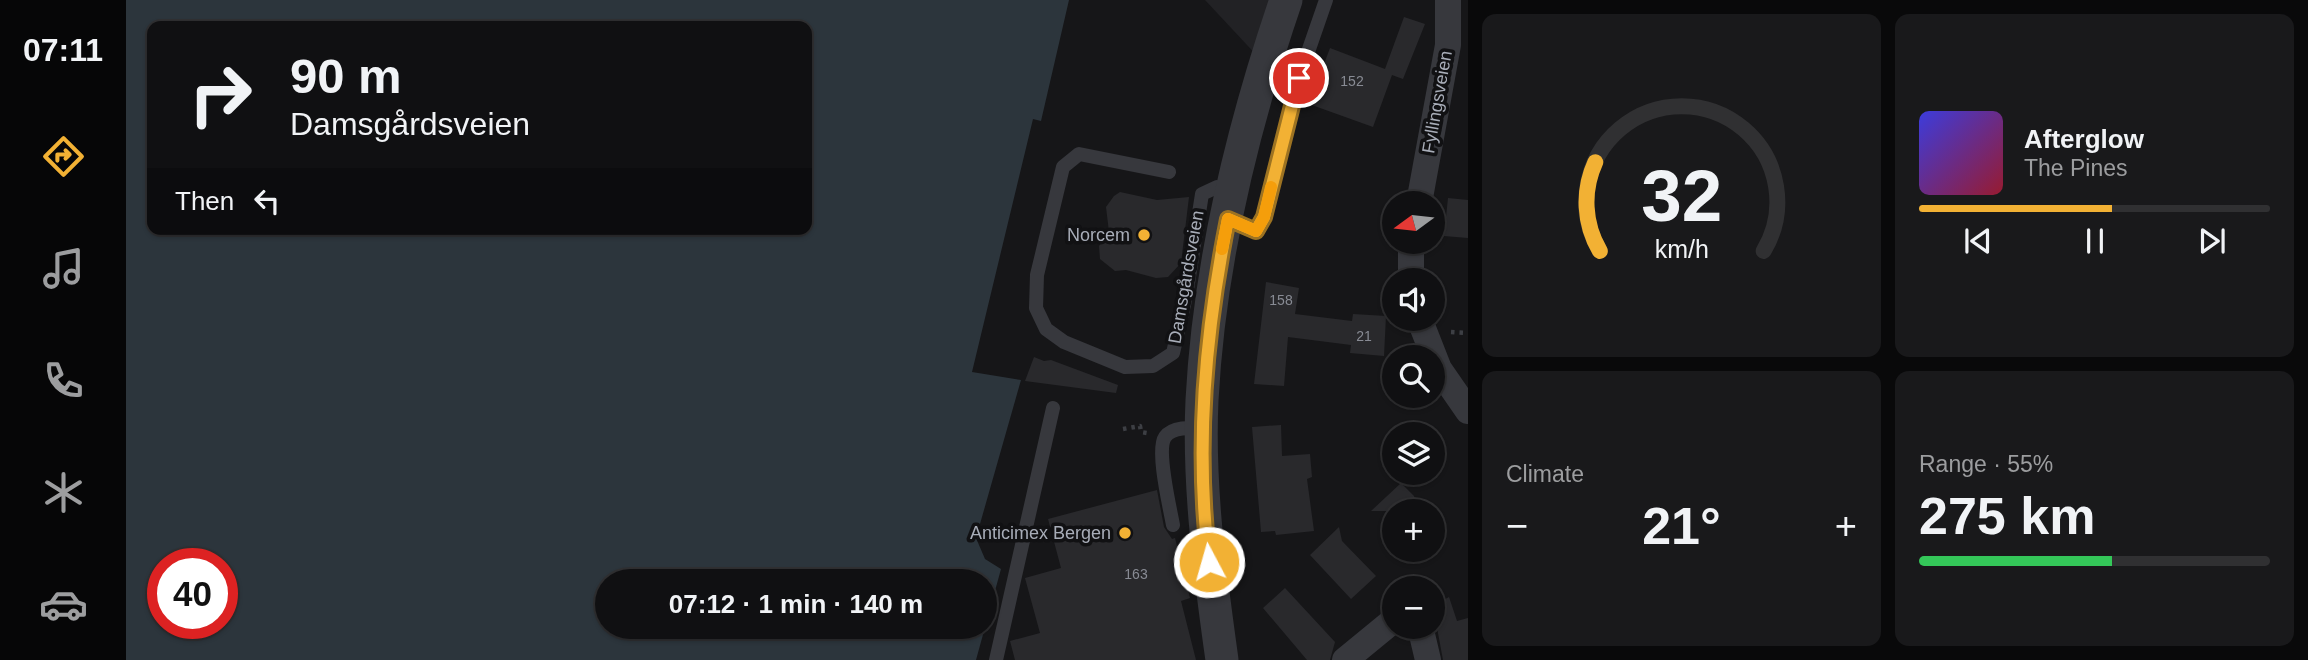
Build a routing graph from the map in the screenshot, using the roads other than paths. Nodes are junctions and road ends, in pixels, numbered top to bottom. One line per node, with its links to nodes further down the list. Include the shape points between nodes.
1 (1286, 0): 6 (street, Damsgårdsveien, via 1256,94)
2 (1326, 0): 6 (lane, Damsgårdsveien, via 1299,78 1264,217 1256,231)
3 (1448, 0): 5 (street, Fyllingsveien, via 1448,45)
4 (1169, 172): 6 (lane, Damsgårdsveien, via 1079,154 1063,167 1037,275 1037,308 1046,329 1081,351 1125,367 1153,366 1172,353 1202,194 1217,187)
5 (1421, 191)
6 (1231, 205): 10 (street, Damsgårdsveien, via 1208,339)
7 (1424, 331): 9 (street, via 1438,369)
8 (1053, 408): 14 (lane)
9 (1468, 411)
10 (1202, 429): 11 (lane, via 1174,430 1163,442); 15 (street, Damsgårdsveien, via 1203,495)
11 (1172, 525)
12 (1382, 630): 16 (street)
13 (1423, 639): 17 (street)
14 (996, 660)
15 (1222, 660)
16 (1345, 660)
17 (1428, 660)

